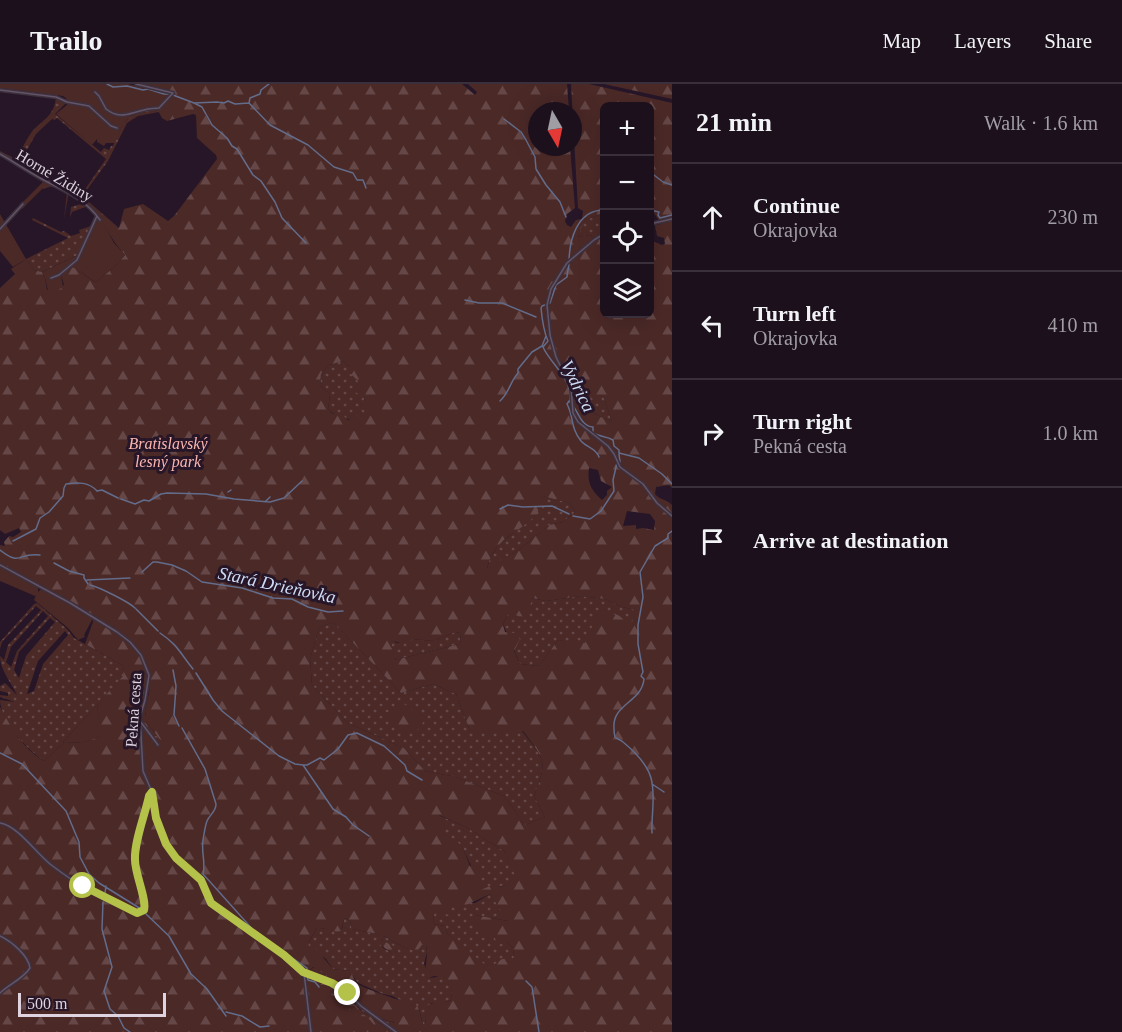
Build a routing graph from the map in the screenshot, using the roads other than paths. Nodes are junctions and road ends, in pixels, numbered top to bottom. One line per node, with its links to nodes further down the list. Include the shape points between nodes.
1 (136, 84): 3 (street, via 173,93 159,108 130,115 106,110)
2 (0, 90): 4 (street, via 61,98 90,107)
3 (95, 92)
4 (117, 128)
5 (0, 154): 7 (street, Horné Židiny, via 76,196)
6 (23, 204): 11 (street)
7 (98, 216): 8 (street, Horné Židiny); 13 (street, Horné Židiny, via 77,260)
8 (100, 219)
9 (672, 219): 10 (street)
10 (654, 223)
11 (0, 229)
12 (600, 236): 14 (street, via 569,262 551,289 547,304 554,349 570,384 572,405 581,425 608,446 620,467 643,484)
13 (51, 278)
14 (672, 516)
15 (0, 565): 16 (street, Pekná cesta, via 75,606 134,646 149,673)
16 (140, 720): 17 (street); 18 (street, Pekná cesta, via 141,766)
17 (158, 745)
18 (151, 791): 19 (street, via 135,857 145,905 144,911 137,913 74,880 12,828); 21 (street, Pekná cesta, via 166,844 201,880 210,902)
19 (0, 823)
20 (0, 936): 22 (street, via 17,948 30,967)
21 (303, 972): 23 (street); 24 (street, Pekná cesta, via 342,989)
22 (0, 993)
23 (311, 1032)
24 (396, 1032)

